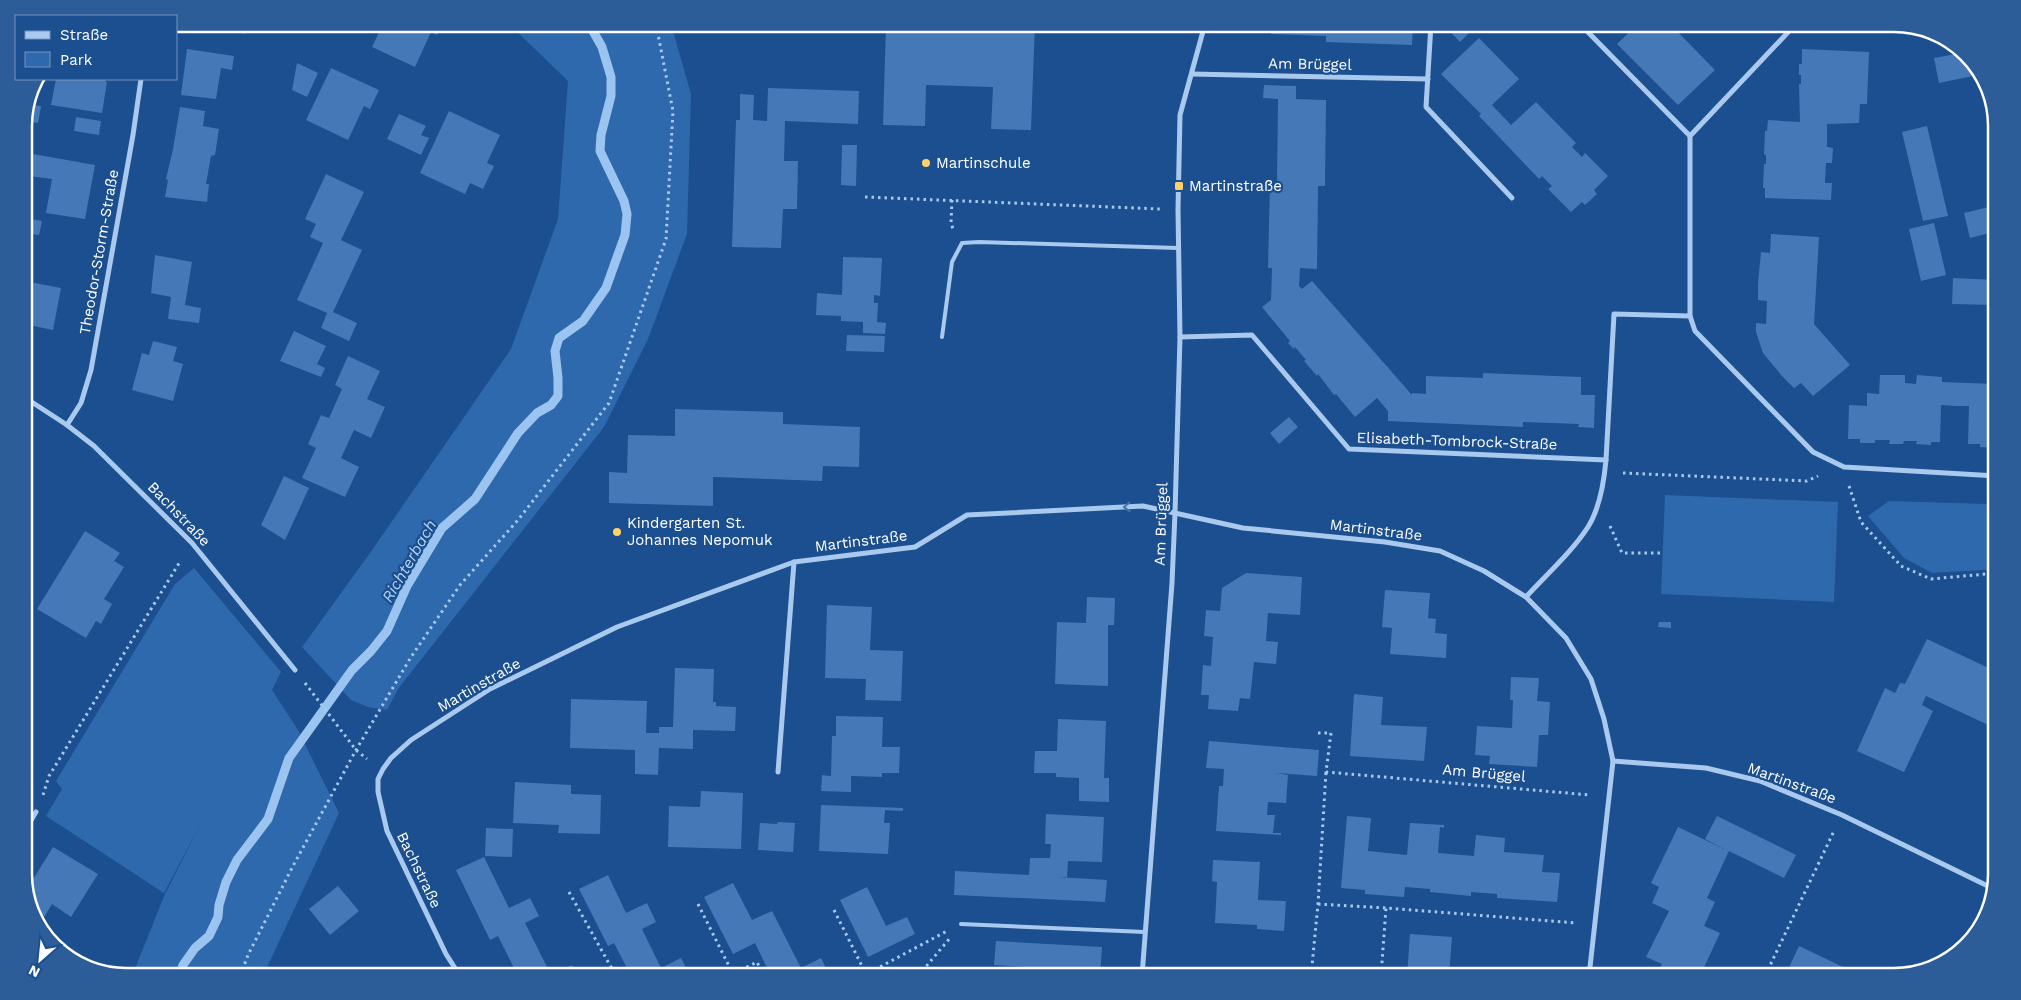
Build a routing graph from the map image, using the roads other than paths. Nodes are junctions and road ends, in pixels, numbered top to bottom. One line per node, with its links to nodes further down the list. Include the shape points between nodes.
1 (1204, 32): 5 (street, Am Brüggel)
2 (1431, 32): 6 (street)
3 (1588, 32): 8 (street)
4 (1784, 32): 8 (street)
5 (1192, 74): 6 (street, Am Brüggel); 10 (street, Am Brüggel, via 1180,115)
6 (1428, 79): 9 (street, via 1426,107)
7 (141, 80): 15 (street, Theodor-Storm-Straße, via 91,370 80,403)
8 (1690, 136): 11 (street)
9 (1512, 198)
10 (1178, 248): 12 (lane, via 962,244 952,262); 13 (street, Am Brüggel)
11 (1690, 316): 16 (street, via 1614,314); 17 (street, via 1695,331 1813,452 1844,467)
12 (942, 337)
13 (1180, 337): 16 (street, Elisabeth-Tombrock-Straße, via 1252,335 1349,449); 18 (street, Am Brüggel)
14 (33, 403): 15 (street, Bachstraße)
15 (68, 424): 21 (street, Bachstraße, via 192,543)
16 (1606, 460): 20 (street, via 1599,500 1588,526)
17 (1988, 475)
18 (1175, 513): 19 (street, Martinstraße, one-way to 19, via 1143,506 967,515 915,547); 20 (street, Martinstraße, via 1243,528 1385,542 1440,552 1484,570); 29 (street, Am Brüggel)
19 (794, 562): 23 (street, Martinstraße, via 617,627 490,689 410,740); 24 (street)
20 (1526, 596): 22 (street, Martinstraße, via 1566,638 1591,679)
21 (295, 670)
22 (1613, 761): 27 (street, Martinstraße, via 1706,768 1760,781 1842,815); 32 (street, Martinstraße)
23 (383, 768): 30 (street, Bachstraße, via 378,779 378,792 387,832)
24 (778, 772)
25 (36, 812): 26 (street)
26 (33, 817)
27 (1988, 886)
28 (961, 924): 29 (lane)
29 (1145, 932): 31 (street, Am Brüggel)
30 (455, 968)
31 (1143, 968)
32 (1590, 968)

